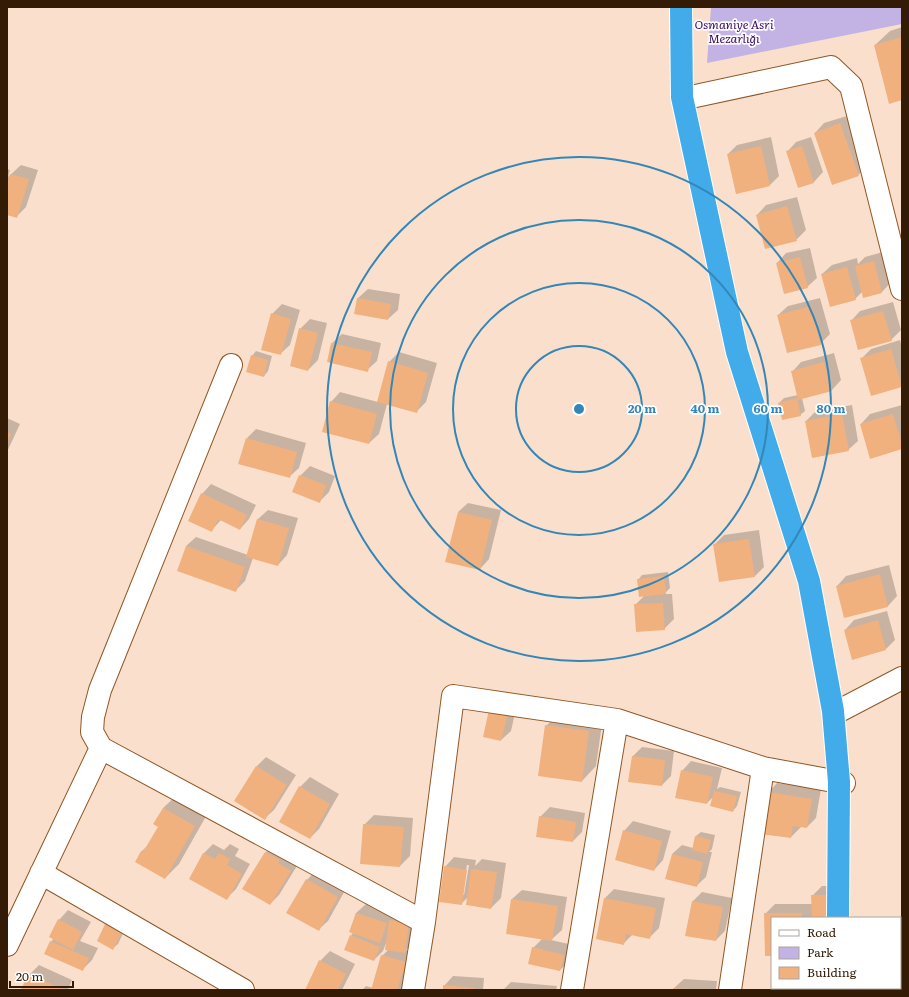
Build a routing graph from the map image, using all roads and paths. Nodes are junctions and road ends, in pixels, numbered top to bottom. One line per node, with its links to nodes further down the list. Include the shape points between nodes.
1 (681, 7): 11 (highway, via 682,96 737,352 809,581 833,711)
2 (686, 7): 3 (highway, via 685,31)
3 (691, 97): 4 (street, via 832,67 851,86); 7 (highway, via 743,350 814,578)
4 (902, 289)
5 (231, 365): 9 (street, via 100,690 92,717 92,732)
6 (902, 678): 7 (street)
7 (838, 705): 11 (highway)
8 (617, 720): 10 (street); 15 (street, via 453,696); 19 (street)
9 (101, 748): 12 (street); 15 (street)
10 (763, 768): 11 (street); 20 (street)
11 (842, 782): 13 (highway); 14 (highway)
12 (41, 873): 16 (street); 17 (street)
13 (838, 917)
14 (845, 917)
15 (424, 922): 18 (street)
16 (7, 945)
17 (243, 990)
18 (413, 990)
19 (572, 990)
20 (730, 990)

